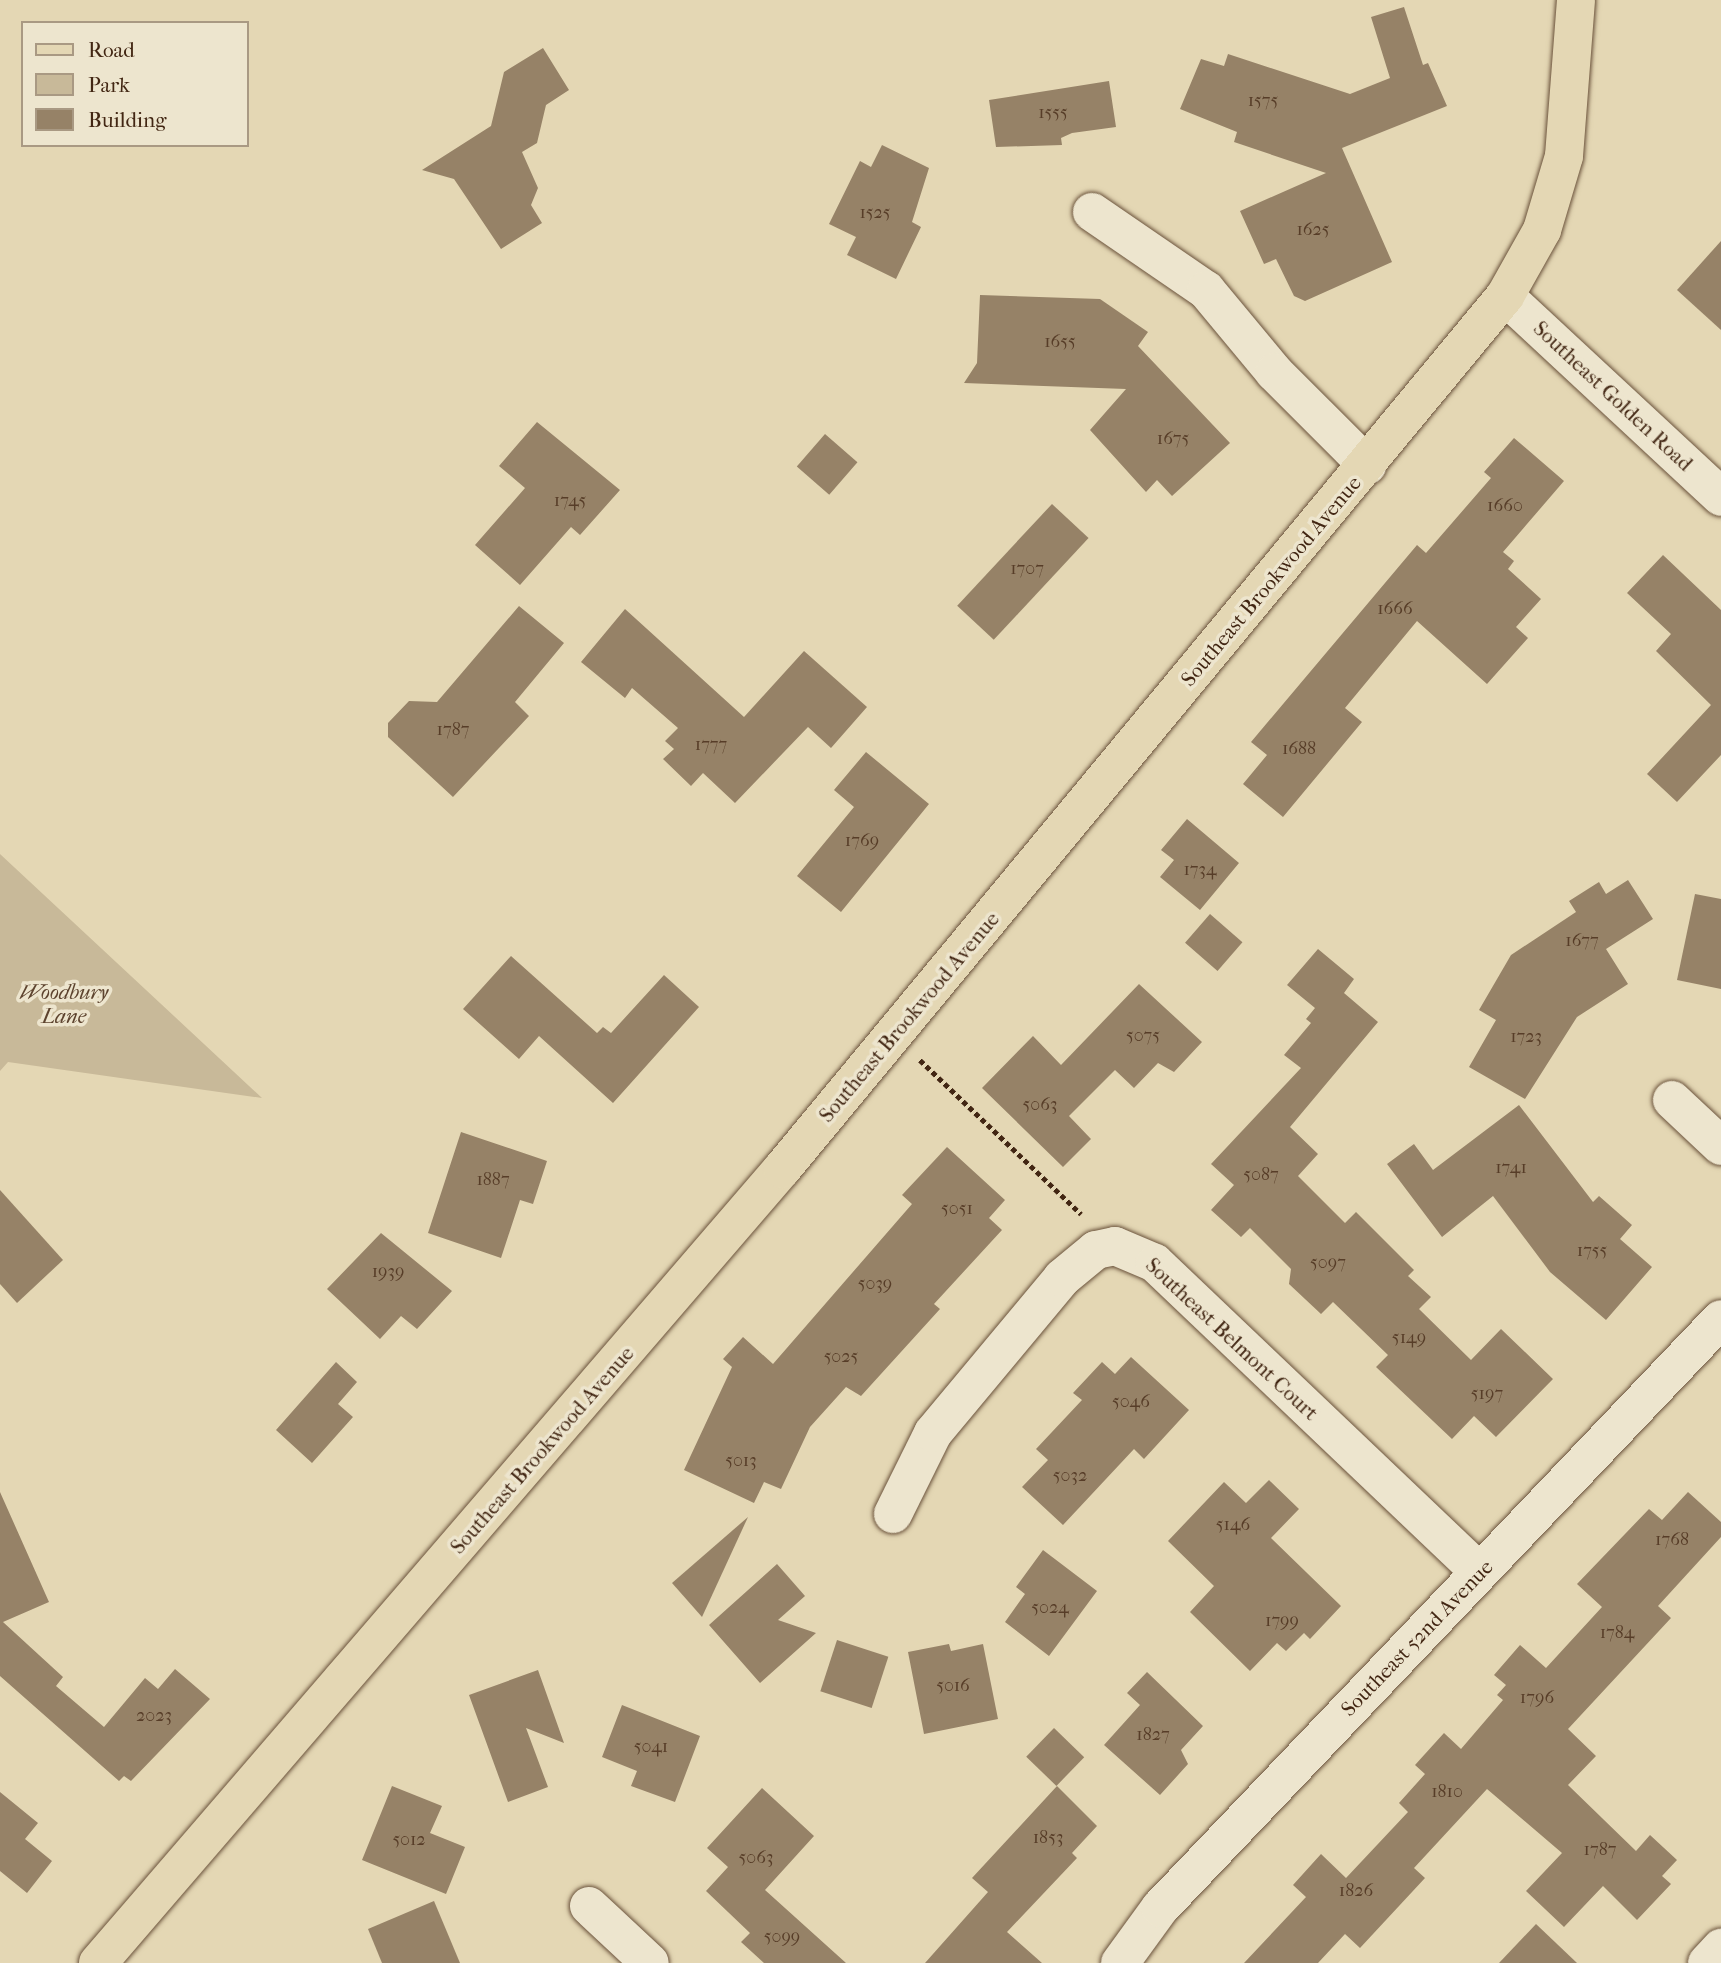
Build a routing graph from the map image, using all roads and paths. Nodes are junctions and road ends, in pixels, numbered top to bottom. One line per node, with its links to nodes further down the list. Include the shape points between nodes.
1 (1576, 0): 3 (main road, Southeast Brookwood Avenue, via 1564,156 1542,230)
2 (1092, 212): 4 (street, via 1206,290 1274,372)
3 (1505, 296): 4 (main road, Southeast Brookwood Avenue); 5 (street, Southeast Golden Road)
4 (1367, 465): 6 (main road, Southeast Brookwood Avenue)
5 (1721, 497)
6 (894, 1035): 9 (path); 15 (main road, Southeast Brookwood Avenue)
7 (1672, 1100): 8 (street)
8 (1721, 1146)
9 (1115, 1246): 11 (street, via 1079,1261 933,1433); 12 (street, Southeast Belmont Court, via 1155,1263)
10 (1721, 1319): 12 (street, Southeast 52nd Avenue)
11 (893, 1514)
12 (1480, 1572): 17 (street, Southeast 52nd Avenue, via 1160,1908)
13 (589, 1906): 16 (street)
14 (1721, 1948): 18 (street)
15 (98, 1963)
16 (650, 1963)
17 (1120, 1963)
18 (1707, 1963)

